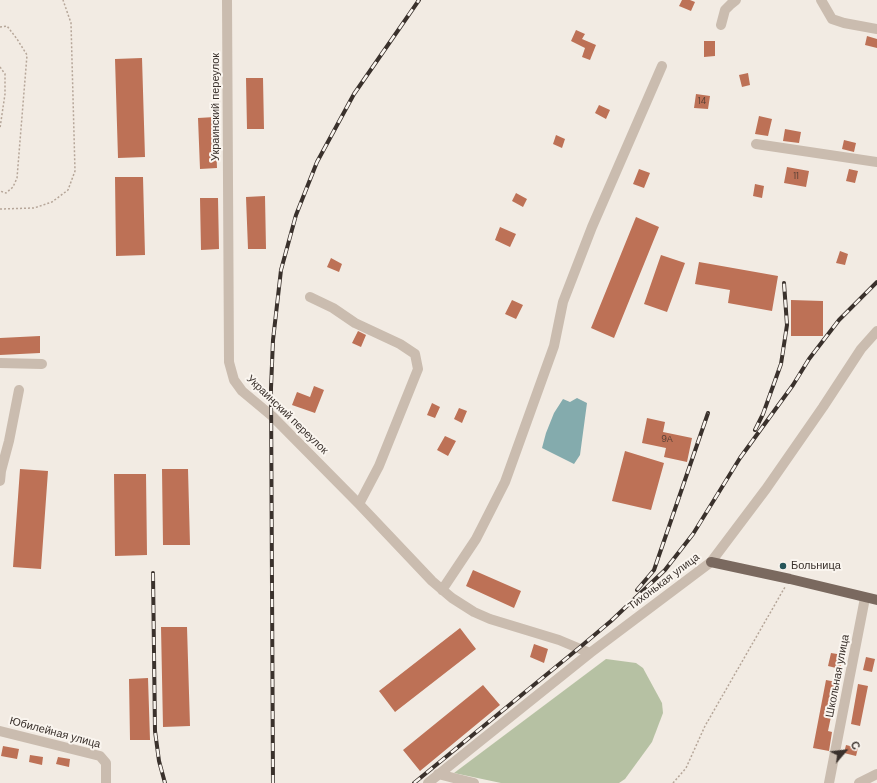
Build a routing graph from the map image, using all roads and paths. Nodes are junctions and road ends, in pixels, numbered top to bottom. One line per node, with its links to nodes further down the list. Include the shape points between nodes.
1 (62, 0): 14 (path, via 71,23 75,171 68,190 52,202 34,208)
2 (227, 0): 21 (street, Украинский переулок, via 231,371 242,391 272,416)
3 (736, 0): 5 (street, via 725,10)
4 (821, 0): 7 (street, via 832,19)
5 (721, 25)
6 (0, 28): 13 (path, via 7,26 18,38 27,55 17,178 13,187 6,193)
7 (877, 29)
8 (662, 66): 24 (street, via 562,302 554,346 505,482 476,539)
9 (0, 68): 10 (path, via 6,74)
10 (0, 128)
11 (756, 144): 12 (street)
12 (877, 162)
13 (0, 191)
14 (0, 209)
15 (310, 297): 21 (street, via 415,354 418,369 379,466)
16 (877, 331): 22 (street, Тихонькая улица, via 861,348 766,489)
17 (0, 363): 18 (street)
18 (42, 364)
19 (19, 390): 20 (street)
20 (0, 481)
21 (359, 504): 24 (street, Украинский переулок)
22 (711, 562): 23 (main road); 27 (street, Тихонькая улица)
23 (790, 579): 25 (main road); 34 (path, via 705,726 686,768)
24 (442, 590): 27 (street, Украинский переулок, via 462,605 490,619 559,640)
25 (865, 598): 26 (main road); 35 (street, Школьная улица)
26 (877, 600)
27 (590, 653): 29 (street, Тихонькая улица)
28 (0, 731): 31 (street, Юбилейная улица, via 100,756 106,763)
29 (438, 774): 32 (street, Тихонькая улица); 33 (street)
30 (877, 774): 36 (street)
31 (106, 783)
32 (428, 783)
33 (474, 783)
34 (674, 783)
35 (831, 783)
36 (859, 783)

